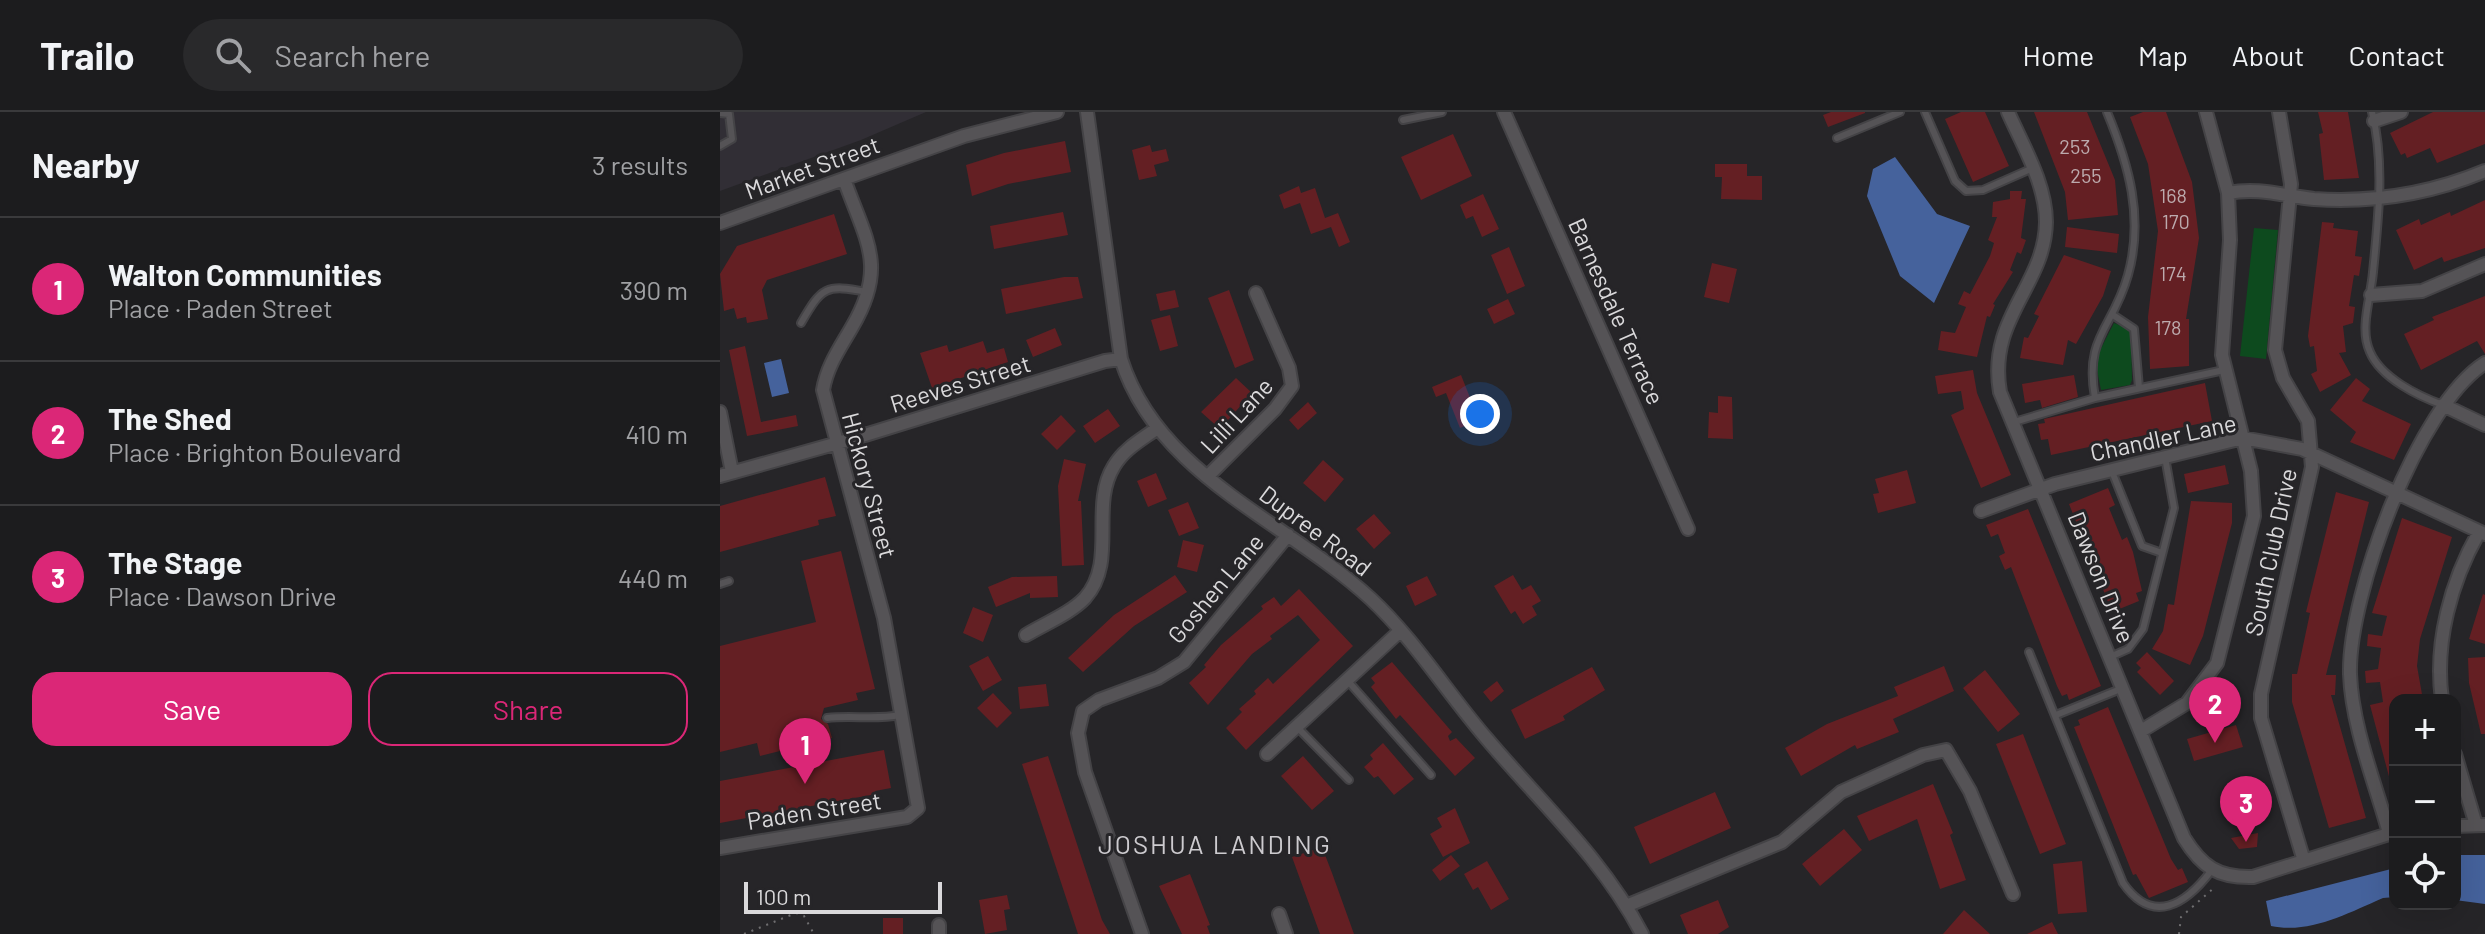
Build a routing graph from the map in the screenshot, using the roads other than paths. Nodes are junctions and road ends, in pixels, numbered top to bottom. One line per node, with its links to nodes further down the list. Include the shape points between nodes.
1 (1057, 112): 20 (street, Market Street, via 996,125)
2 (1087, 112): 31 (street, Dupree Road)
3 (1442, 112): 15 (lane)
4 (1504, 112): 51 (street, Barnesdale Terrace)
5 (1900, 112): 16 (lane)
6 (1925, 112): 18 (lane, via 1955,181 1966,191 1983,190)
7 (2008, 112): 18 (street, Dawson Drive)
8 (2107, 112): 29 (lane, via 2134,192 2128,275)
9 (2206, 112): 21 (street)
10 (2279, 112): 22 (street, South Club Drive)
11 (2401, 112): 14 (street)
12 (720, 113): 13 (lane)
13 (729, 113): 17 (lane, via 732,139)
14 (2373, 117): 23 (lane)
15 (1403, 120)
16 (1837, 138)
17 (720, 146)
18 (2033, 168): 38 (street, Dawson Drive, via 2044,201 2044,238 1999,348 1998,377)
19 (2485, 171): 23 (street, via 2434,190)
20 (844, 179): 24 (street, Market Street); 26 (street, Hickory Street, via 872,258)
21 (2228, 193): 22 (street); 33 (street)
22 (2291, 195): 23 (street); 43 (street, South Club Drive, via 2275,350 2283,378 2308,421)
23 (2379, 199): 28 (lane)
24 (720, 223)
25 (2485, 264): 28 (street, via 2414,293)
26 (870, 292): 30 (lane, via 830,287 818,294); 42 (street, Hickory Street, via 825,377 825,404)
27 (1256, 293): 47 (street, Lilli Lane, via 1292,386)
28 (2371, 295): 36 (lane, via 2366,338 2374,360 2388,374)
29 (2113, 315): 34 (lane, via 2134,329); 35 (lane, via 2093,350)
30 (801, 323)
31 (1121, 359): 40 (street, Dupree Road); 42 (street, Reeves Street)
32 (2485, 363): 36 (street)
33 (2224, 370): 34 (lane); 41 (street)
34 (2139, 388): 35 (lane)
35 (2095, 398): 38 (lane)
36 (2443, 405): 39 (street); 49 (street)
37 (720, 412): 46 (street)
38 (2011, 423): 48 (street, Dawson Drive)
39 (2485, 425)
40 (1156, 429): 47 (street, Dupree Road); 58 (street, via 1112,468 1102,564 1095,584 1083,600)
41 (2243, 438): 43 (street, Chandler Lane); 44 (street, Chandler Lane); 68 (street, via 2254,516 2217,663 2187,703)
42 (837, 444): 46 (street, Reeves Street); 64 (street, Hickory Street, via 884,618)
43 (2312, 454): 49 (street, Chandler Lane); 78 (street, South Club Drive, via 2260,706)
44 (2165, 457): 45 (street, Chandler Lane); 54 (lane, via 2174,508)
45 (2111, 469): 48 (street, Chandler Lane); 54 (lane, via 2142,546)
46 (726, 474)
47 (1208, 476): 53 (street, Dupree Road)
48 (2041, 489): 50 (street, Chandler Lane); 60 (street, Dawson Drive)
49 (2399, 494): 52 (street, Chandler Lane); 74 (street, via 2369,564 2350,670 2354,710)
50 (1981, 511)
51 (1688, 529)
52 (2482, 533): 63 (street, via 2447,611)
53 (1288, 535): 57 (street, Dupree Road, via 1354,584); 83 (street, Goshen Lane, via 1184,662 1083,711 1078,733 1085,772)
54 (2162, 553): 60 (lane, via 2140,637)
55 (729, 581): 56 (lane)
56 (720, 584)
57 (1400, 631): 61 (street); 81 (street, Dupree Road, via 1489,742 1575,837)
58 (1026, 635)
59 (2029, 652): 65 (lane)
60 (2110, 657): 62 (street, Dawson Drive)
61 (1347, 680): 67 (street); 71 (lane)
62 (2123, 688): 65 (lane); 68 (street, Dawson Drive)
63 (2442, 694)
64 (903, 715): 66 (lane); 73 (street, Hickory Street, via 919,801)
65 (2056, 715): 79 (lane, via 2132,895 2163,908)
66 (827, 718)
67 (1296, 726): 69 (street); 72 (lane)
68 (2141, 731): 79 (street, Dawson Drive, via 2184,838)
69 (1267, 754)
70 (2459, 766): 75 (street)
71 (1431, 775)
72 (1349, 780)
73 (914, 814): 77 (street, Paden Street)
74 (2389, 822)
75 (2480, 825)
76 (2389, 833): 78 (street)
77 (720, 848)
78 (2304, 861): 79 (street, via 2253,877)
79 (2214, 876)
80 (2013, 894): 81 (street, via 1970,791 1946,750 1841,792 1782,842)
81 (1626, 906): 85 (street, Dupree Road)
82 (1279, 914): 84 (street)
83 (1142, 934)
84 (1286, 934)
85 (1642, 934)

